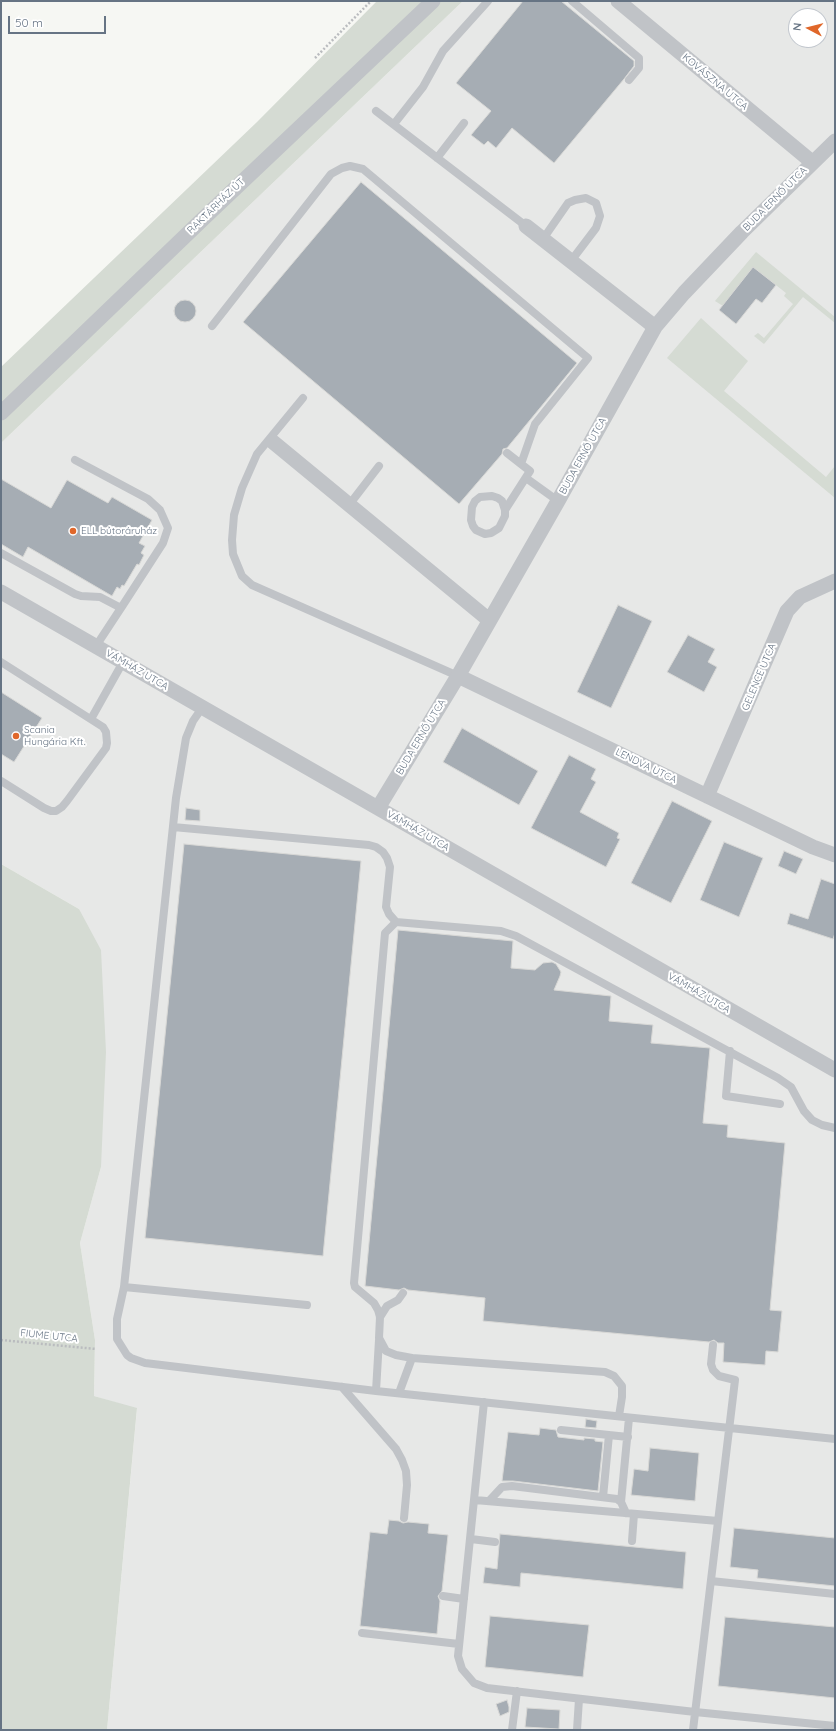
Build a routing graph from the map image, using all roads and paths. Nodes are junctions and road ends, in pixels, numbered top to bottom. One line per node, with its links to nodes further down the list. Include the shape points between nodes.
1 (371, 1): 6 (path)
2 (433, 1): 20 (street, RAKTÁRHÁZ ÚT)
3 (488, 1): 10 (lane, via 443,51 423,87)
4 (572, 1): 7 (lane, via 639,58 639,68)
5 (618, 1): 13 (street, KOVÁSZNA UTCA)
6 (315, 58)
7 (630, 80)
8 (376, 111): 10 (lane)
9 (464, 123): 12 (lane)
10 (394, 124): 12 (lane)
11 (835, 141): 13 (street, BUDA ERNŐ UTCA)
12 (437, 158): 14 (lane)
13 (812, 162): 18 (street, BUDA ERNŐ UTCA, via 694,282)
14 (526, 226): 15 (street)
15 (542, 239): 16 (street); 16 (lane, via 568,203 586,198 596,202 600,216 596,228)
16 (571, 261): 18 (street)
17 (212, 326): 24 (lane, via 330,174 350,166 363,169 588,358 535,424)
18 (655, 327): 27 (street, BUDA ERNŐ UTCA)
19 (303, 398): 38 (lane, via 257,454 242,488 234,515 232,540 233,554 242,576 252,585)
20 (1, 413)
21 (274, 442): 28 (street)
22 (507, 453): 24 (lane)
23 (75, 460): 33 (lane, via 148,499 160,510 168,528 163,543)
24 (521, 464): 26 (lane, via 530,471)
25 (379, 466): 28 (lane)
26 (526, 478): 27 (lane); 29 (lane)
27 (558, 501): 34 (street, BUDA ERNŐ UTCA)
28 (349, 505): 34 (street)
29 (505, 510): 29 (lane, via 502,523 496,531 485,534 473,526 472,507 480,497 498,498)
30 (1, 553): 33 (lane, via 75,594 100,597)
31 (835, 581): 42 (street, GELENCE UTCA, via 800,597 787,611)
32 (1, 592): 35 (street, VÁMHÁZ UTCA)
33 (121, 608): 35 (lane)
34 (489, 620): 38 (street, BUDA ERNŐ UTCA)
35 (96, 646): 37 (street, VÁMHÁZ UTCA)
36 (1, 662): 40 (lane)
37 (123, 662): 39 (street, VÁMHÁZ UTCA); 40 (lane)
38 (458, 676): 42 (street, LENDVA UTCA); 43 (street, BUDA ERNŐ UTCA)
39 (202, 708): 43 (street, VÁMHÁZ UTCA); 44 (lane, via 186,738)
40 (91, 719): 41 (lane, via 106,732 106,748 62,807 51,811)
41 (1, 781)
42 (708, 796): 45 (street, LENDVA UTCA, via 813,847)
43 (378, 808): 48 (street, VÁMHÁZ UTCA)
44 (173, 827): 46 (lane, via 376,847 383,852 390,867 386,907); 51 (lane)
45 (835, 855)
46 (396, 922): 47 (lane, via 508,933); 54 (lane, via 385,933 354,1283 354,1287 374,1303)
47 (730, 1051): 49 (lane, via 726,1096); 50 (lane, via 787,1084 812,1120)
48 (835, 1070)
49 (780, 1104)
50 (835, 1128)
51 (124, 1287): 53 (lane); 60 (lane, via 116,1331 117,1339 131,1358 145,1363)
52 (402, 1293): 54 (lane, via 398,1300 387,1306)
53 (307, 1305)
54 (380, 1317): 55 (lane)
55 (380, 1338): 59 (lane, via 386,1351); 61 (lane)
56 (1, 1340): 58 (path, FIUME UTCA)
57 (713, 1345): 66 (lane, via 713,1370 718,1376 735,1380)
58 (96, 1349)
59 (412, 1358): 62 (lane); 64 (lane, via 605,1372 614,1376 622,1386)
60 (342, 1387): 61 (lane); 76 (lane, via 396,1449 402,1460 407,1485)
61 (376, 1391): 62 (lane)
62 (399, 1393): 63 (lane)
63 (484, 1402): 64 (lane); 72 (lane)
64 (619, 1416): 65 (lane)
65 (629, 1418): 66 (lane); 69 (lane)
66 (729, 1428): 70 (lane); 77 (lane)
67 (561, 1430): 68 (lane)
68 (609, 1435): 69 (lane); 71 (lane)
69 (628, 1437): 74 (lane)
70 (835, 1439)
71 (603, 1497): 73 (lane, via 506,1486); 74 (lane)
72 (475, 1500): 73 (lane); 78 (lane)
73 (489, 1501): 75 (lane)
74 (621, 1502): 75 (lane)
75 (630, 1514): 77 (lane); 79 (lane)
76 (404, 1518)
77 (718, 1522): 81 (lane)
78 (471, 1539): 80 (lane); 84 (lane)
79 (632, 1541)
80 (495, 1542)
81 (711, 1581): 82 (lane); 89 (lane)
82 (835, 1594)
83 (443, 1596): 84 (lane)
84 (464, 1599): 86 (lane)
85 (362, 1633): 86 (lane)
86 (459, 1644): 87 (lane, via 459,1664 474,1683 487,1688)
87 (517, 1691): 88 (lane); 91 (lane)
88 (579, 1699): 89 (lane); 92 (lane)
89 (695, 1712): 90 (lane); 93 (lane)
90 (835, 1726)
91 (512, 1730)
92 (577, 1730)
93 (693, 1730)

